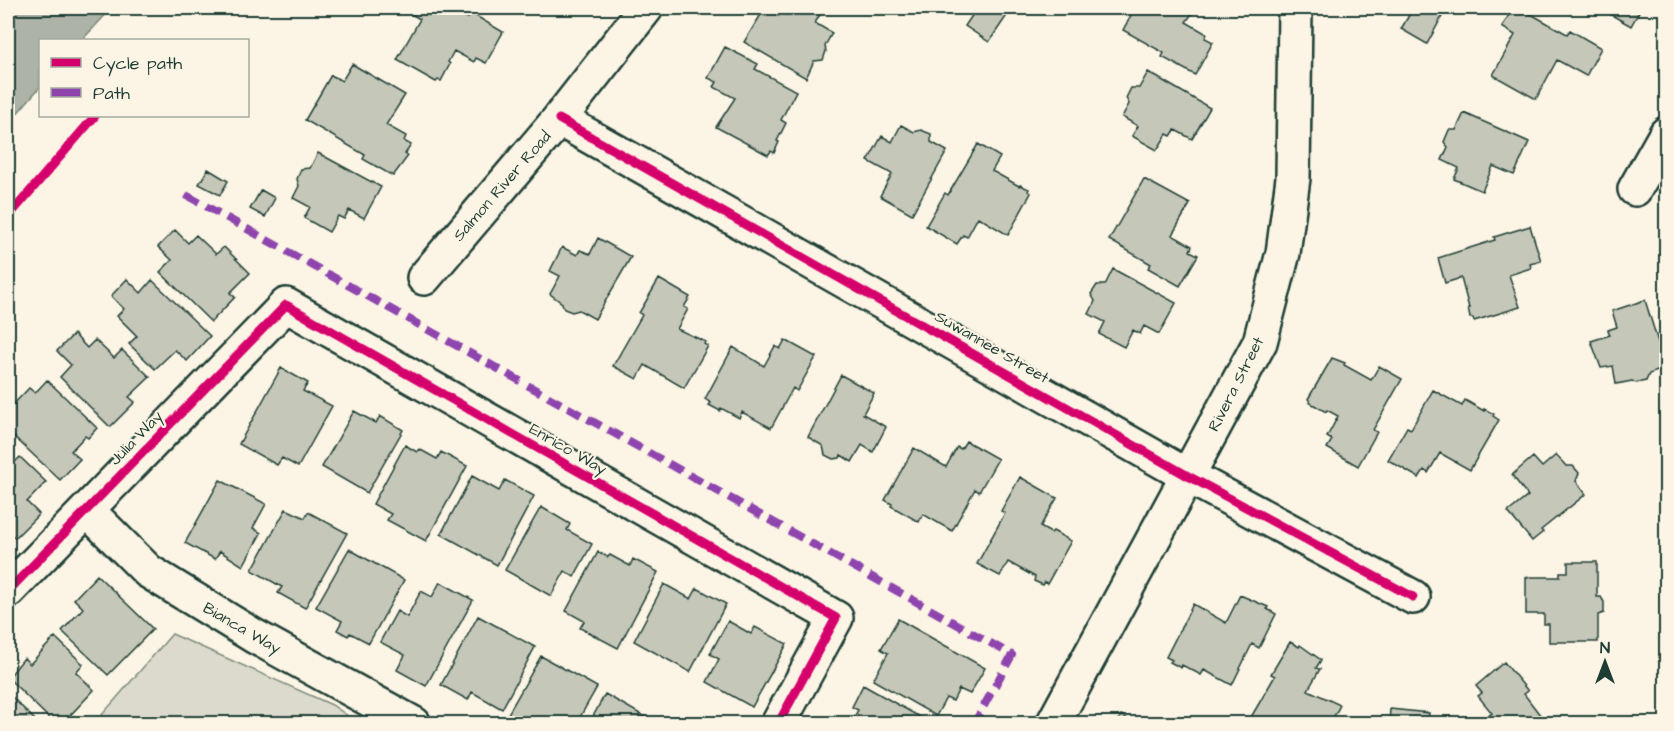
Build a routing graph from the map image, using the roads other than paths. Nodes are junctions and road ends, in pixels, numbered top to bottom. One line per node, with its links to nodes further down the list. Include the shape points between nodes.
1 (646, 8): 3 (street, Salmon River Road)
2 (1295, 8): 8 (street, Rivera Street, via 1293,178 1283,253 1260,342)
3 (559, 119): 6 (street, Salmon River Road); 8 (street, Suwannee Street)
4 (1666, 134): 5 (street)
5 (1635, 189)
6 (424, 278)
7 (286, 305): 9 (street, Julia Way); 13 (street, Enrico Way, via 836,618)
8 (1188, 476): 11 (street, Suwannee Street); 14 (street, Rivera Street)
9 (87, 510): 10 (street, Julia Way); 12 (street, Bianca Way, via 148,571 255,636)
10 (8, 591)
11 (1413, 597)
12 (414, 723)
13 (778, 723)
14 (1053, 723)

